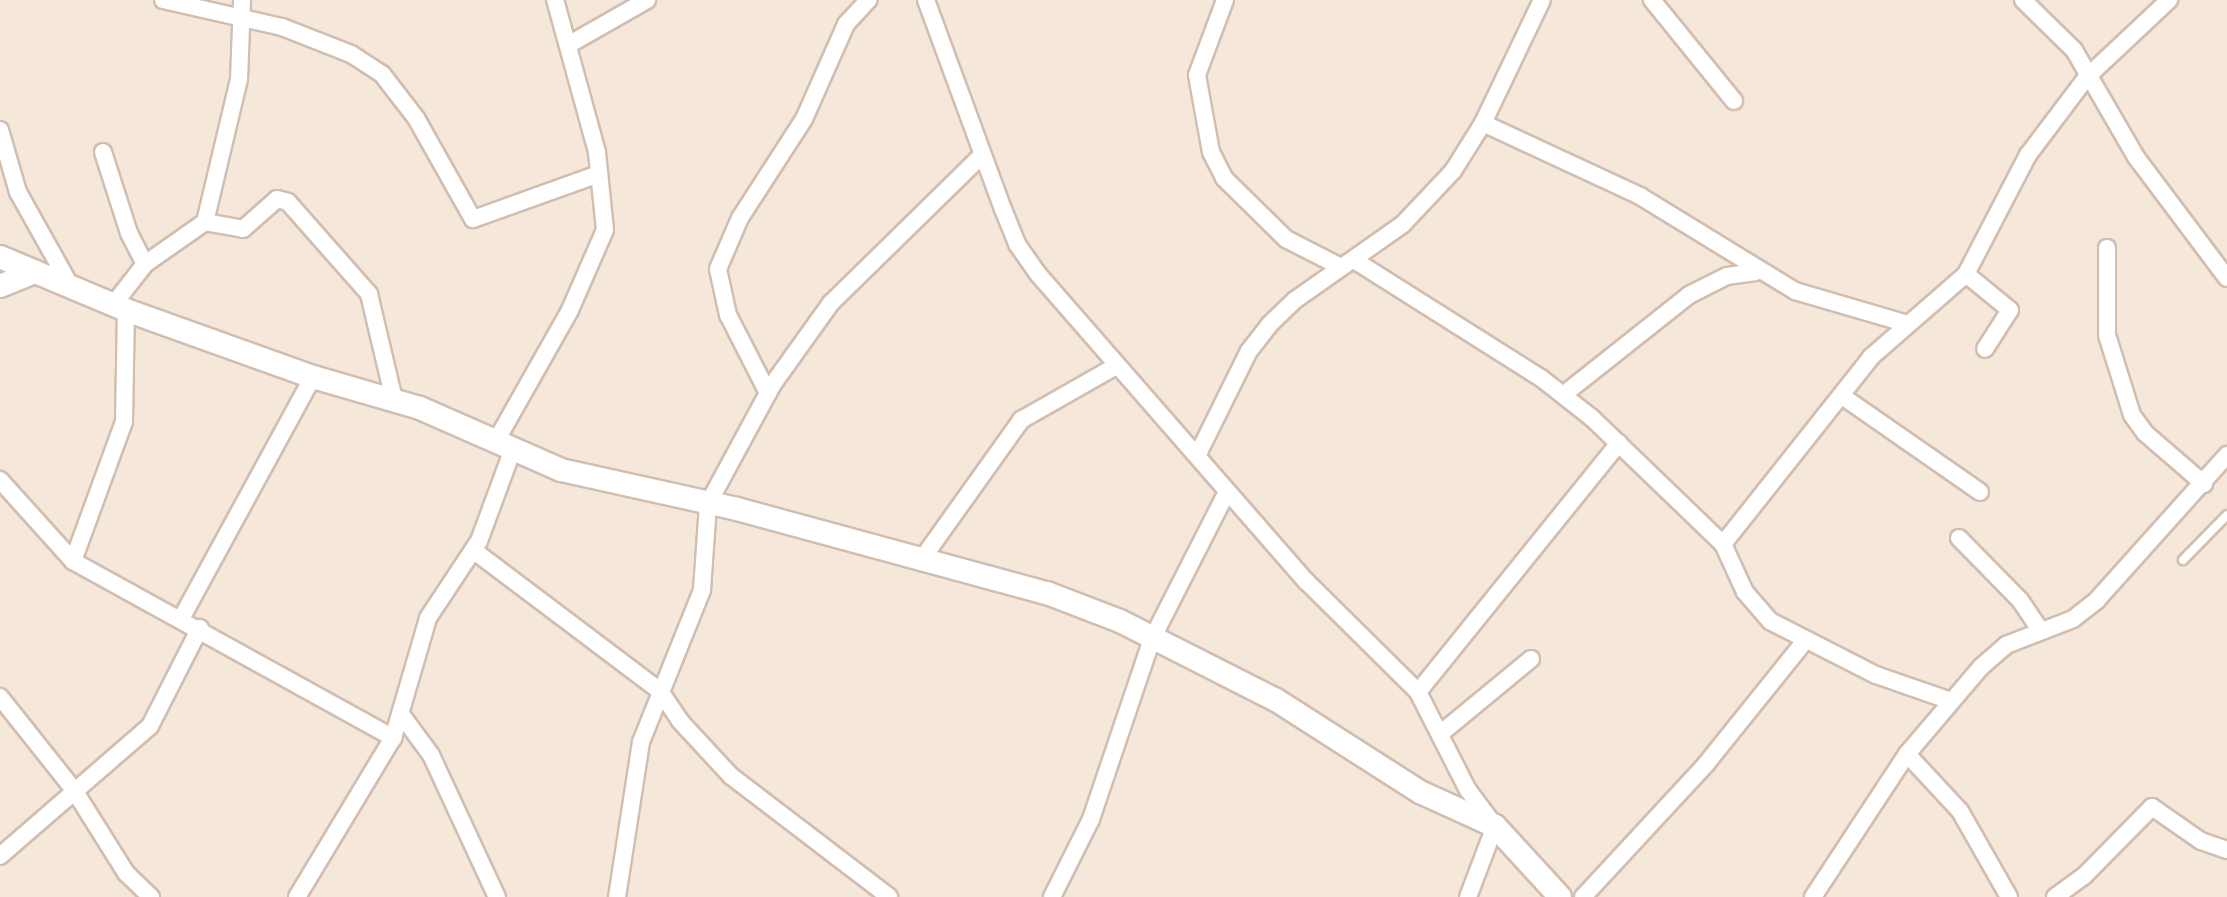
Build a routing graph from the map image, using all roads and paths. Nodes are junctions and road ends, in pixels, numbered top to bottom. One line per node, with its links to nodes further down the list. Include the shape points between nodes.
1 (163, 0): 12 (street)
2 (242, 0): 12 (street)
3 (555, 0): 13 (street)
4 (647, 0): 13 (street)
5 (868, 0): 37 (street, via 846,24 804,119 740,218 718,269 728,315)
6 (926, 0): 19 (street)
7 (1225, 0): 25 (street, via 1197,75 1211,152 1231,186 1286,239)
8 (1542, 0): 16 (street)
9 (1652, 0): 15 (street)
10 (2023, 0): 14 (street, via 2063,37)
11 (2169, 0): 14 (street)
12 (241, 19): 20 (street, via 282,27 351,54 382,74 416,118 473,219); 21 (street, via 239,79)
13 (568, 45): 20 (street)
14 (2086, 78): 28 (street, via 2028,155); 29 (street, via 2136,157)
15 (1734, 101)
16 (1483, 123): 25 (street, via 1425,203); 27 (street, via 1640,196)
17 (0, 130): 31 (street, via 18,192)
18 (103, 152): 24 (street, via 129,233)
19 (982, 155): 35 (street, via 1017,244); 37 (street, via 841,291)
20 (599, 174): 42 (street, via 605,230)
21 (205, 222): 24 (street); 40 (street, via 243,229 277,199 288,202 369,294)
22 (2107, 248): 45 (street, via 2107,335 2132,415 2145,433)
23 (0, 257): 26 (street)
24 (145, 264): 32 (street)
25 (1347, 264): 38 (street); 44 (street, via 1295,300 1249,351)
26 (35, 272): 30 (street); 31 (street)
27 (1756, 272): 33 (street, via 1795,291); 38 (street, via 1727,276 1689,295)
28 (1966, 274): 33 (street); 34 (street, via 2010,310)
29 (2227, 278)
30 (0, 286)
31 (71, 287): 32 (street)
32 (119, 307): 36 (street); 57 (street, via 124,422)
33 (1908, 324): 39 (street, via 1871,357)
34 (1985, 349)
35 (1116, 366): 44 (street); 55 (street, via 1021,420)
36 (313, 377): 40 (street); 58 (street)
37 (768, 393): 50 (street)
38 (1563, 395): 41 (street)
39 (1842, 396): 49 (street); 53 (street)
40 (394, 400): 42 (street)
41 (1619, 443): 53 (street); 65 (street)
42 (504, 445): 50 (street, via 599,482); 54 (street, via 489,521)
43 (2227, 455): 45 (street)
44 (1197, 456): 48 (street)
45 (2208, 479): 47 (street); 60 (street, via 2097,600 2073,619)
46 (0, 480): 57 (street)
47 (2227, 484)
48 (1227, 492): 61 (street); 65 (street, via 1307,582)
49 (1980, 492)
50 (708, 504): 55 (street); 64 (street, via 700,601)
51 (2227, 515): 56 (lane)
52 (1959, 538): 60 (street, via 2020,600)
53 (1723, 544): 62 (street, via 1745,592 1770,621)
54 (473, 550): 64 (street); 68 (street, via 428,618)
55 (922, 559): 61 (street, via 1047,593)
56 (2183, 560)
57 (73, 561): 58 (street)
58 (182, 617): 59 (street)
59 (200, 628): 70 (street); 72 (street, via 155,719)
60 (2041, 631): 67 (street, via 2006,645)
61 (1152, 639): 73 (street, via 1276,700 1420,792); 81 (street, via 1091,819)
62 (1805, 641): 67 (street, via 1876,675); 84 (street, via 1706,764)
63 (1531, 659): 69 (street)
64 (660, 691): 79 (street, via 641,742); 80 (street, via 731,776)
65 (1418, 692): 69 (street)
66 (0, 697): 72 (street)
67 (1951, 701): 71 (street)
68 (403, 717): 70 (street); 78 (street, via 431,755)
69 (1440, 734): 73 (street, via 1468,790)
70 (393, 738): 77 (street)
71 (1907, 754): 85 (street); 86 (street, via 1960,811)
72 (74, 790): 75 (street); 76 (street, via 110,851)
73 (1495, 826): 82 (street); 83 (street)
74 (2227, 850): 87 (street, via 2201,841 2152,807 2084,876)
75 (0, 856)
76 (151, 897)
77 (297, 897)
78 (497, 897)
79 (617, 897)
80 (889, 897)
81 (1052, 897)
82 (1468, 897)
83 (1560, 897)
84 (1583, 897)
85 (1813, 897)
86 (2009, 897)
87 (2055, 897)

